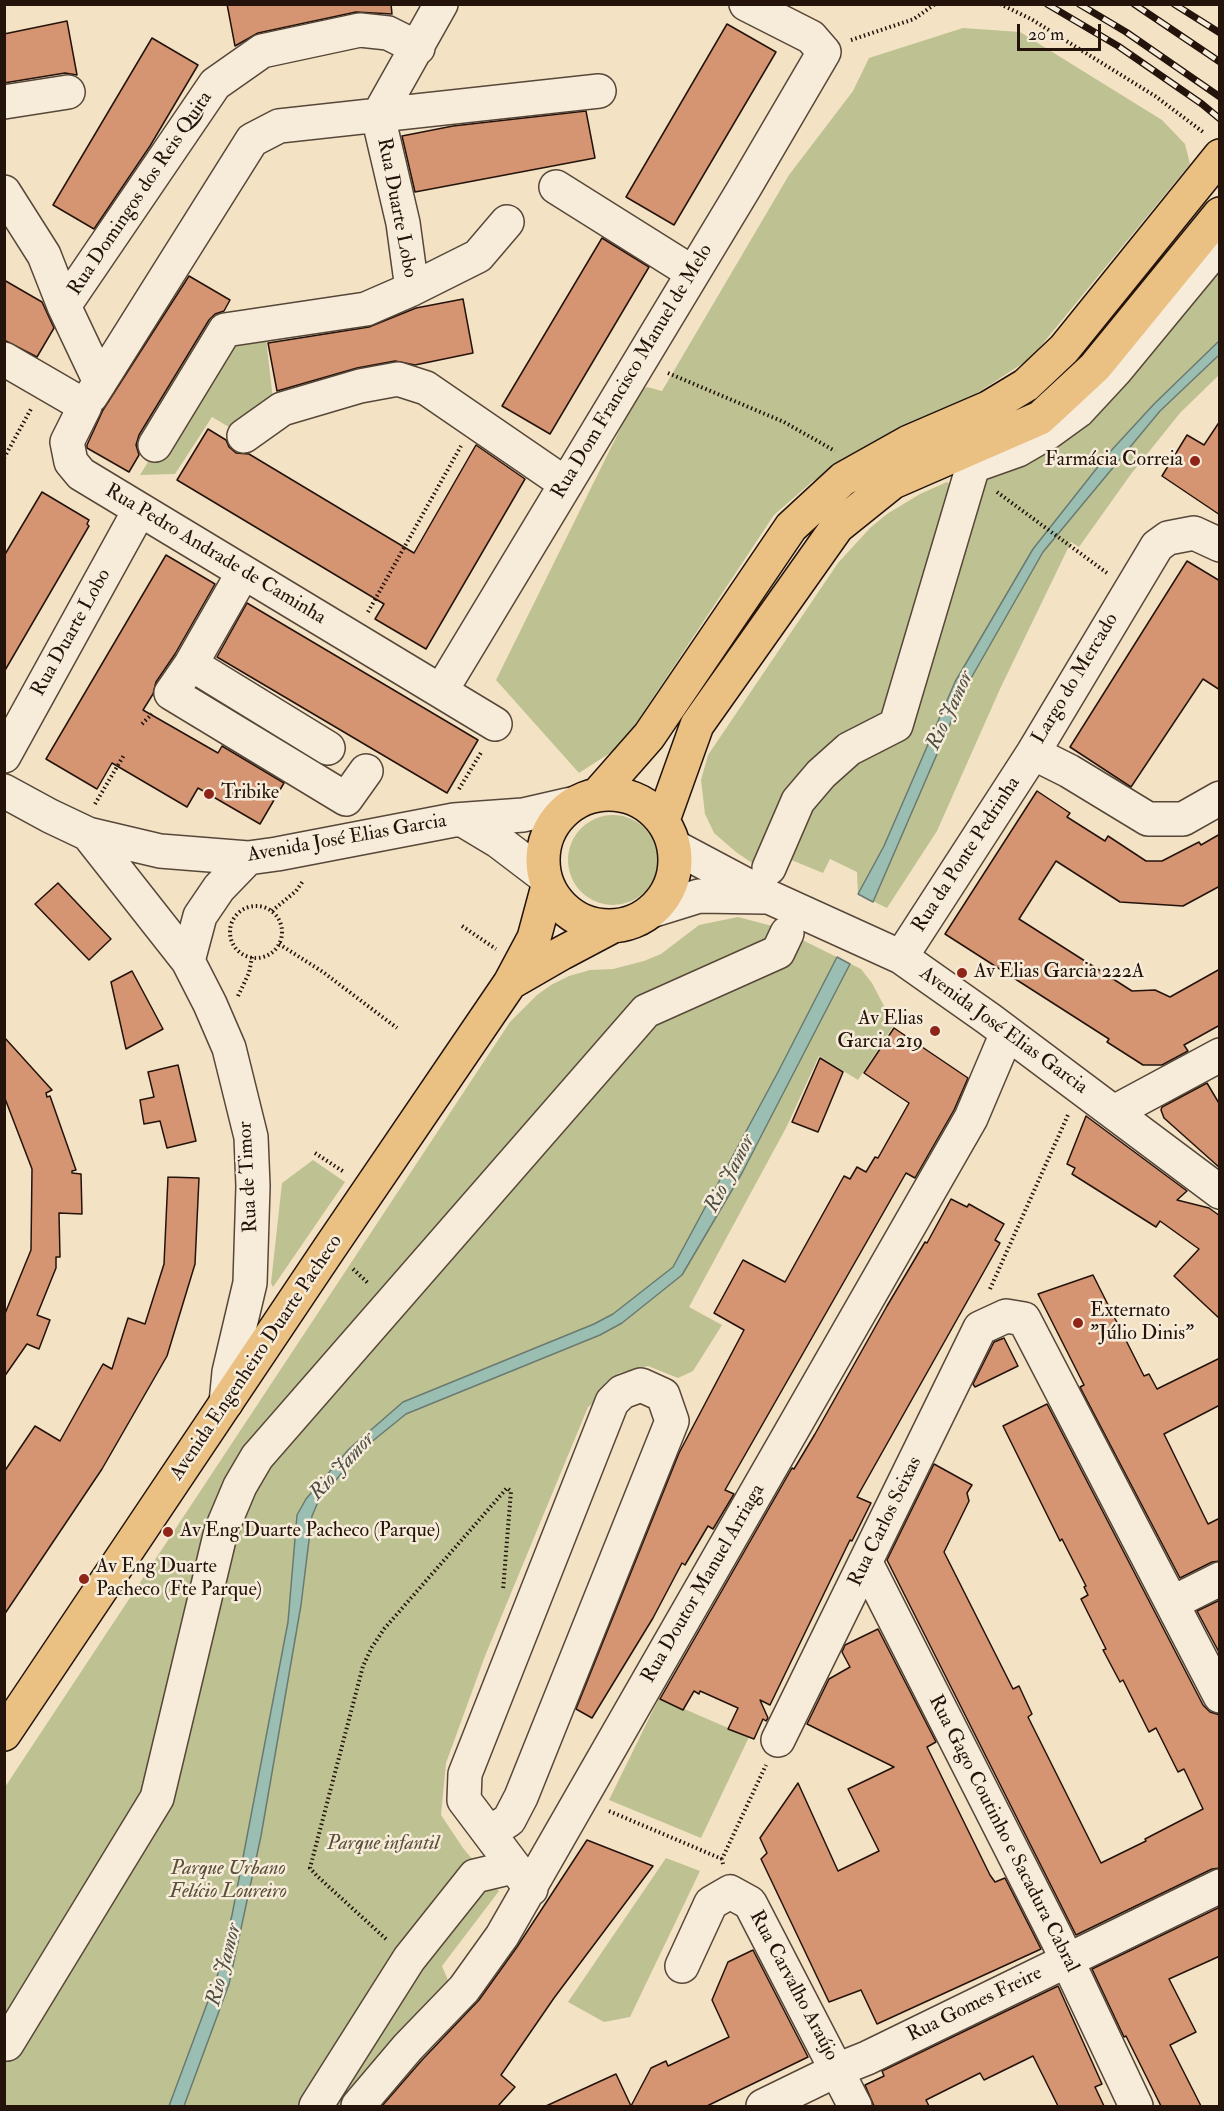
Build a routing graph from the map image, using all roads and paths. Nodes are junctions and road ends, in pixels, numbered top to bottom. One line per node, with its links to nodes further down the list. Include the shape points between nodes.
1 (441, 4): 6 (street)
2 (746, 4): 18 (street, Rua Dom Francisco Manuel de Melo, via 811,37 824,52)
3 (935, 4): 5 (path, via 914,18)
4 (1000, 4): 11 (path, via 1031,19)
5 (853, 39)
6 (418, 48): 10 (street); 20 (street, Rua Domingos dos Reis Quita, via 388,33 360,30 262,51 215,84)
7 (599, 91): 10 (street)
8 (68, 92): 9 (street)
9 (4, 102)
10 (378, 116): 19 (street, Rua Duarte Lobo, via 403,223); 24 (street, via 279,126 252,140)
11 (1190, 121)
12 (1220, 156): 29 (main road, via 1064,349 1026,385 988,408 909,442)
13 (556, 187): 18 (street)
14 (4, 192): 20 (street, via 44,255)
15 (1220, 214): 49 (main road, via 1095,367 1040,418 893,482 837,527 697,725)
16 (507, 222): 19 (street, Rua Duarte Lobo, via 478,256)
17 (1220, 244): 54 (street, via 1078,411 1018,450 973,466 896,725 849,749 798,801)
18 (693, 273): 22 (street, Rua Dom Francisco Manuel de Melo)
19 (412, 289): 27 (street, via 366,309 225,330)
20 (64, 306): 24 (street)
21 (4, 359): 23 (street)
22 (640, 361): 29 (path, via 784,422 828,446); 30 (street, Rua Dom Francisco Manuel de Melo)
23 (45, 383): 24 (street); 28 (path)
24 (93, 394): 32 (street, Rua Pedro Andrade de Caminha, via 67,442 71,462 81,474)
25 (475, 422): 26 (street, via 426,388 398,379 282,409); 30 (street); 36 (path)
26 (244, 436)
27 (155, 446)
28 (4, 458)
29 (858, 471): 47 (main road, via 791,527 649,736)
30 (566, 484): 38 (street, Rua Dom Francisco Manuel de Melo)
31 (1002, 495): 35 (path)
32 (139, 511): 34 (street, Rua Pedro Andrade de Caminha); 43 (street, Rua Duarte Lobo)
33 (1220, 545): 35 (street, Largo do Mercado, via 1194,533 1168,538 1157,546)
34 (243, 573): 36 (street, Rua Pedro Andrade de Caminha); 37 (street)
35 (1130, 589): 41 (street, Largo do Mercado)
36 (353, 639): 38 (street, Rua Pedro Andrade de Caminha)
37 (191, 664): 40 (street); 44 (street, via 171,693 346,800)
38 (441, 691): 39 (street, Rua Pedro Andrade de Caminha)
39 (488, 737): 48 (path)
40 (328, 748)
41 (1033, 753): 46 (street, Largo do Mercado, via 1149,819 1183,819); 61 (street, Rua da Ponte Pedrinha)
42 (124, 755): 50 (path, via 91,811)
43 (4, 756)
44 (366, 771)
45 (4, 791): 50 (street, Rua de Timor)
46 (1220, 798)
47 (585, 799): 48 (street, Avenida José Elias Garcia, via 523,815); 49 (main road, via 617,793 634,798 650,807); 53 (main road, via 557,818 547,836 543,855)
48 (458, 809): 51 (street, Avenida José Elias Garcia); 53 (street, Avenida José Elias Garcia)
49 (669, 833): 54 (street, Avenida José Elias Garcia); 55 (main road, via 675,870 668,892)
50 (88, 834): 51 (street, Avenida José Elias Garcia, via 160,851); 62 (street, Rua de Timor)
51 (248, 858): 62 (street, via 219,888 200,916)
52 (306, 878): 56 (path)
53 (546, 881): 58 (main road, via 559,904 575,916 593,924); 63 (main road, Avenida Engenheiro Duarte Pacheco, via 534,938)
54 (769, 882): 55 (street, Avenida José Elias Garcia); 61 (street, Avenida José Elias Garcia, via 830,924)
55 (654, 910): 58 (main road, via 635,921)
56 (272, 911): 60 (path, via 281,925); 60 (path, via 247,907 234,917 230,934 237,950 252,957 269,955)
57 (462, 926): 63 (path)
58 (613, 926): 63 (main road, Avenida Engenheiro Duarte Pacheco, via 562,953)
59 (787, 933): 75 (street, via 778,952 646,1011)
60 (279, 944): 66 (path)
61 (890, 953): 67 (street, Avenida José Elias Garcia)
62 (188, 961): 77 (street, Rua de Timor, via 230,1048 251,1137 250,1283 229,1372)
63 (508, 969): 74 (main road, Avenida Engenheiro Duarte Pacheco)
64 (232, 990): 65 (path)
65 (237, 997)
66 (397, 1028)
67 (1007, 1033): 69 (street, Avenida José Elias Garcia); 85 (street, Rua Doutor Manuel Arriaga, via 971,1118)
68 (1220, 1055): 70 (street)
69 (1081, 1088): 70 (street, Avenida José Elias Garcia); 76 (path, via 979,1313)
70 (1114, 1112): 73 (street, Avenida José Elias Garcia)
71 (315, 1153): 72 (path)
72 (351, 1176)
73 (1220, 1192)
74 (329, 1249): 75 (path); 77 (main road, Avenida Engenheiro Duarte Pacheco)
75 (391, 1303): 94 (street, via 278,1431 240,1486 221,1531 157,1798)
76 (993, 1322): 78 (street, Rua Carlos Seixas); 81 (street, via 1024,1319)
77 (226, 1403): 83 (main road, Avenida Engenheiro Duarte Pacheco)
78 (866, 1563): 84 (street, Rua Carlos Seixas); 92 (street, Rua Gago Coutinho e Sacadura Cabral)
79 (1220, 1579): 81 (street)
80 (503, 1597): 91 (path, via 511,1491 507,1488 372,1647 363,1666 312,1858 310,1868 317,1876)
81 (1172, 1603): 82 (street)
82 (1220, 1696)
83 (4, 1734)
84 (778, 1740): 87 (path)
85 (580, 1799): 87 (path); 88 (street, Rua Doutor Manuel Arriaga)
86 (489, 1833): 86 (street, via 509,1820 521,1797 672,1420 663,1395 641,1385 622,1392 612,1402 465,1774 464,1800); 88 (street)
87 (722, 1859): 90 (path)
88 (522, 1878): 91 (street, via 475,1876); 97 (street, Rua Doutor Manuel Arriaga, via 502,1936 464,1989)
89 (1220, 1886): 92 (street, Rua Gomes Freire)
90 (730, 1892): 93 (street, via 711,1903); 95 (street, Rua Carvalho Araújo, via 750,1903)
91 (409, 1959): 96 (street)
92 (1067, 1960): 95 (street, Rua Gomes Freire); 100 (street, Rua Gago Coutinho e Sacadura Cabral)
93 (682, 1966)
94 (7, 2044)
95 (837, 2070): 98 (street, Rua Gomes Freire); 99 (street, Rua Carvalho Araújo)
96 (316, 2106)
97 (358, 2106)
98 (763, 2106)
99 (855, 2106)
100 (1136, 2106)

